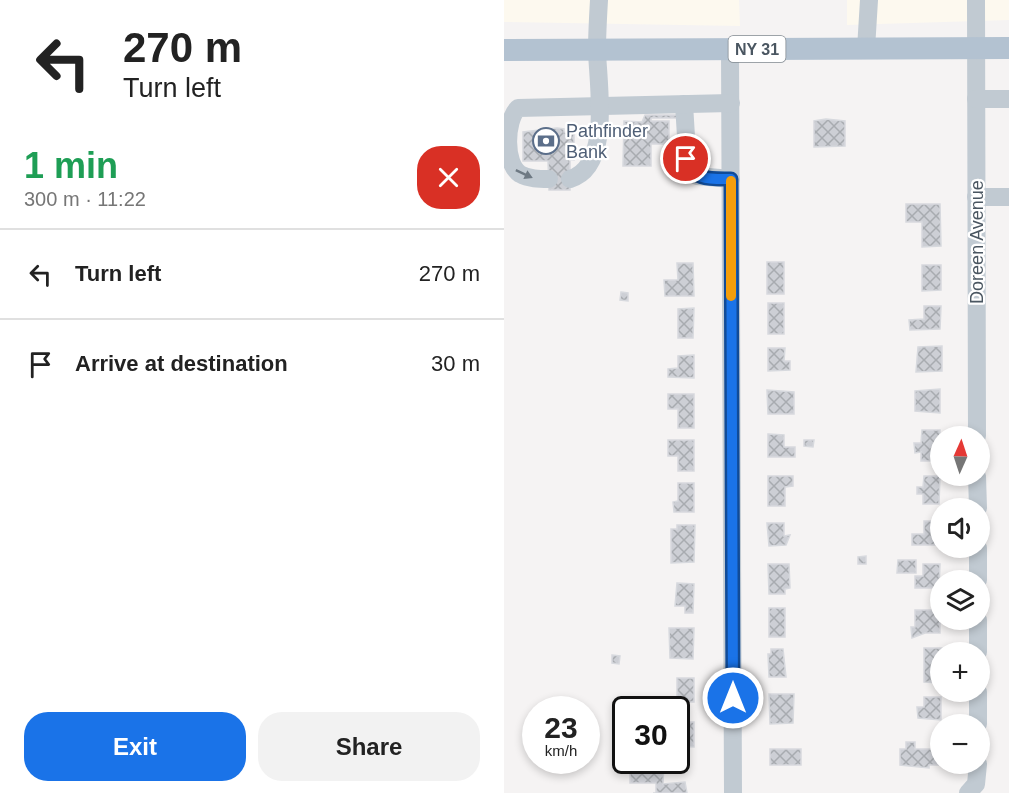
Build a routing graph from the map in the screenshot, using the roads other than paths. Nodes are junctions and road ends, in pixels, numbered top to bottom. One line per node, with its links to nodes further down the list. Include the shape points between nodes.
1 (599, 0): 8 (street)
2 (869, 0): 6 (street)
3 (976, 0): 4 (street, Doreen Avenue)
4 (976, 48): 5 (main road, NY 31); 6 (main road, NY 31); 10 (street, Doreen Avenue)
5 (1009, 48)
6 (866, 49): 9 (main road, NY 31)
7 (504, 50): 8 (main road, NY 31)
8 (597, 50): 9 (main road, NY 31); 14 (street)
9 (730, 50): 12 (street)
10 (976, 99): 11 (street); 18 (street, Doreen Avenue)
11 (1009, 99)
12 (731, 103): 13 (street); 17 (street)
13 (684, 104): 14 (street); 17 (street, via 688,169 697,176)
14 (599, 106): 15 (street, one-way to 15, via 518,108 511,115 511,166 519,174); 16 (street, via 599,131 590,165 581,176)
15 (549, 179)
16 (570, 179)
17 (731, 179): 22 (street)
18 (976, 197): 19 (street); 20 (street, Doreen Avenue)
19 (1009, 197)
20 (977, 426)
21 (977, 774): 23 (street, via 976,784)
22 (733, 793)
23 (968, 793)

